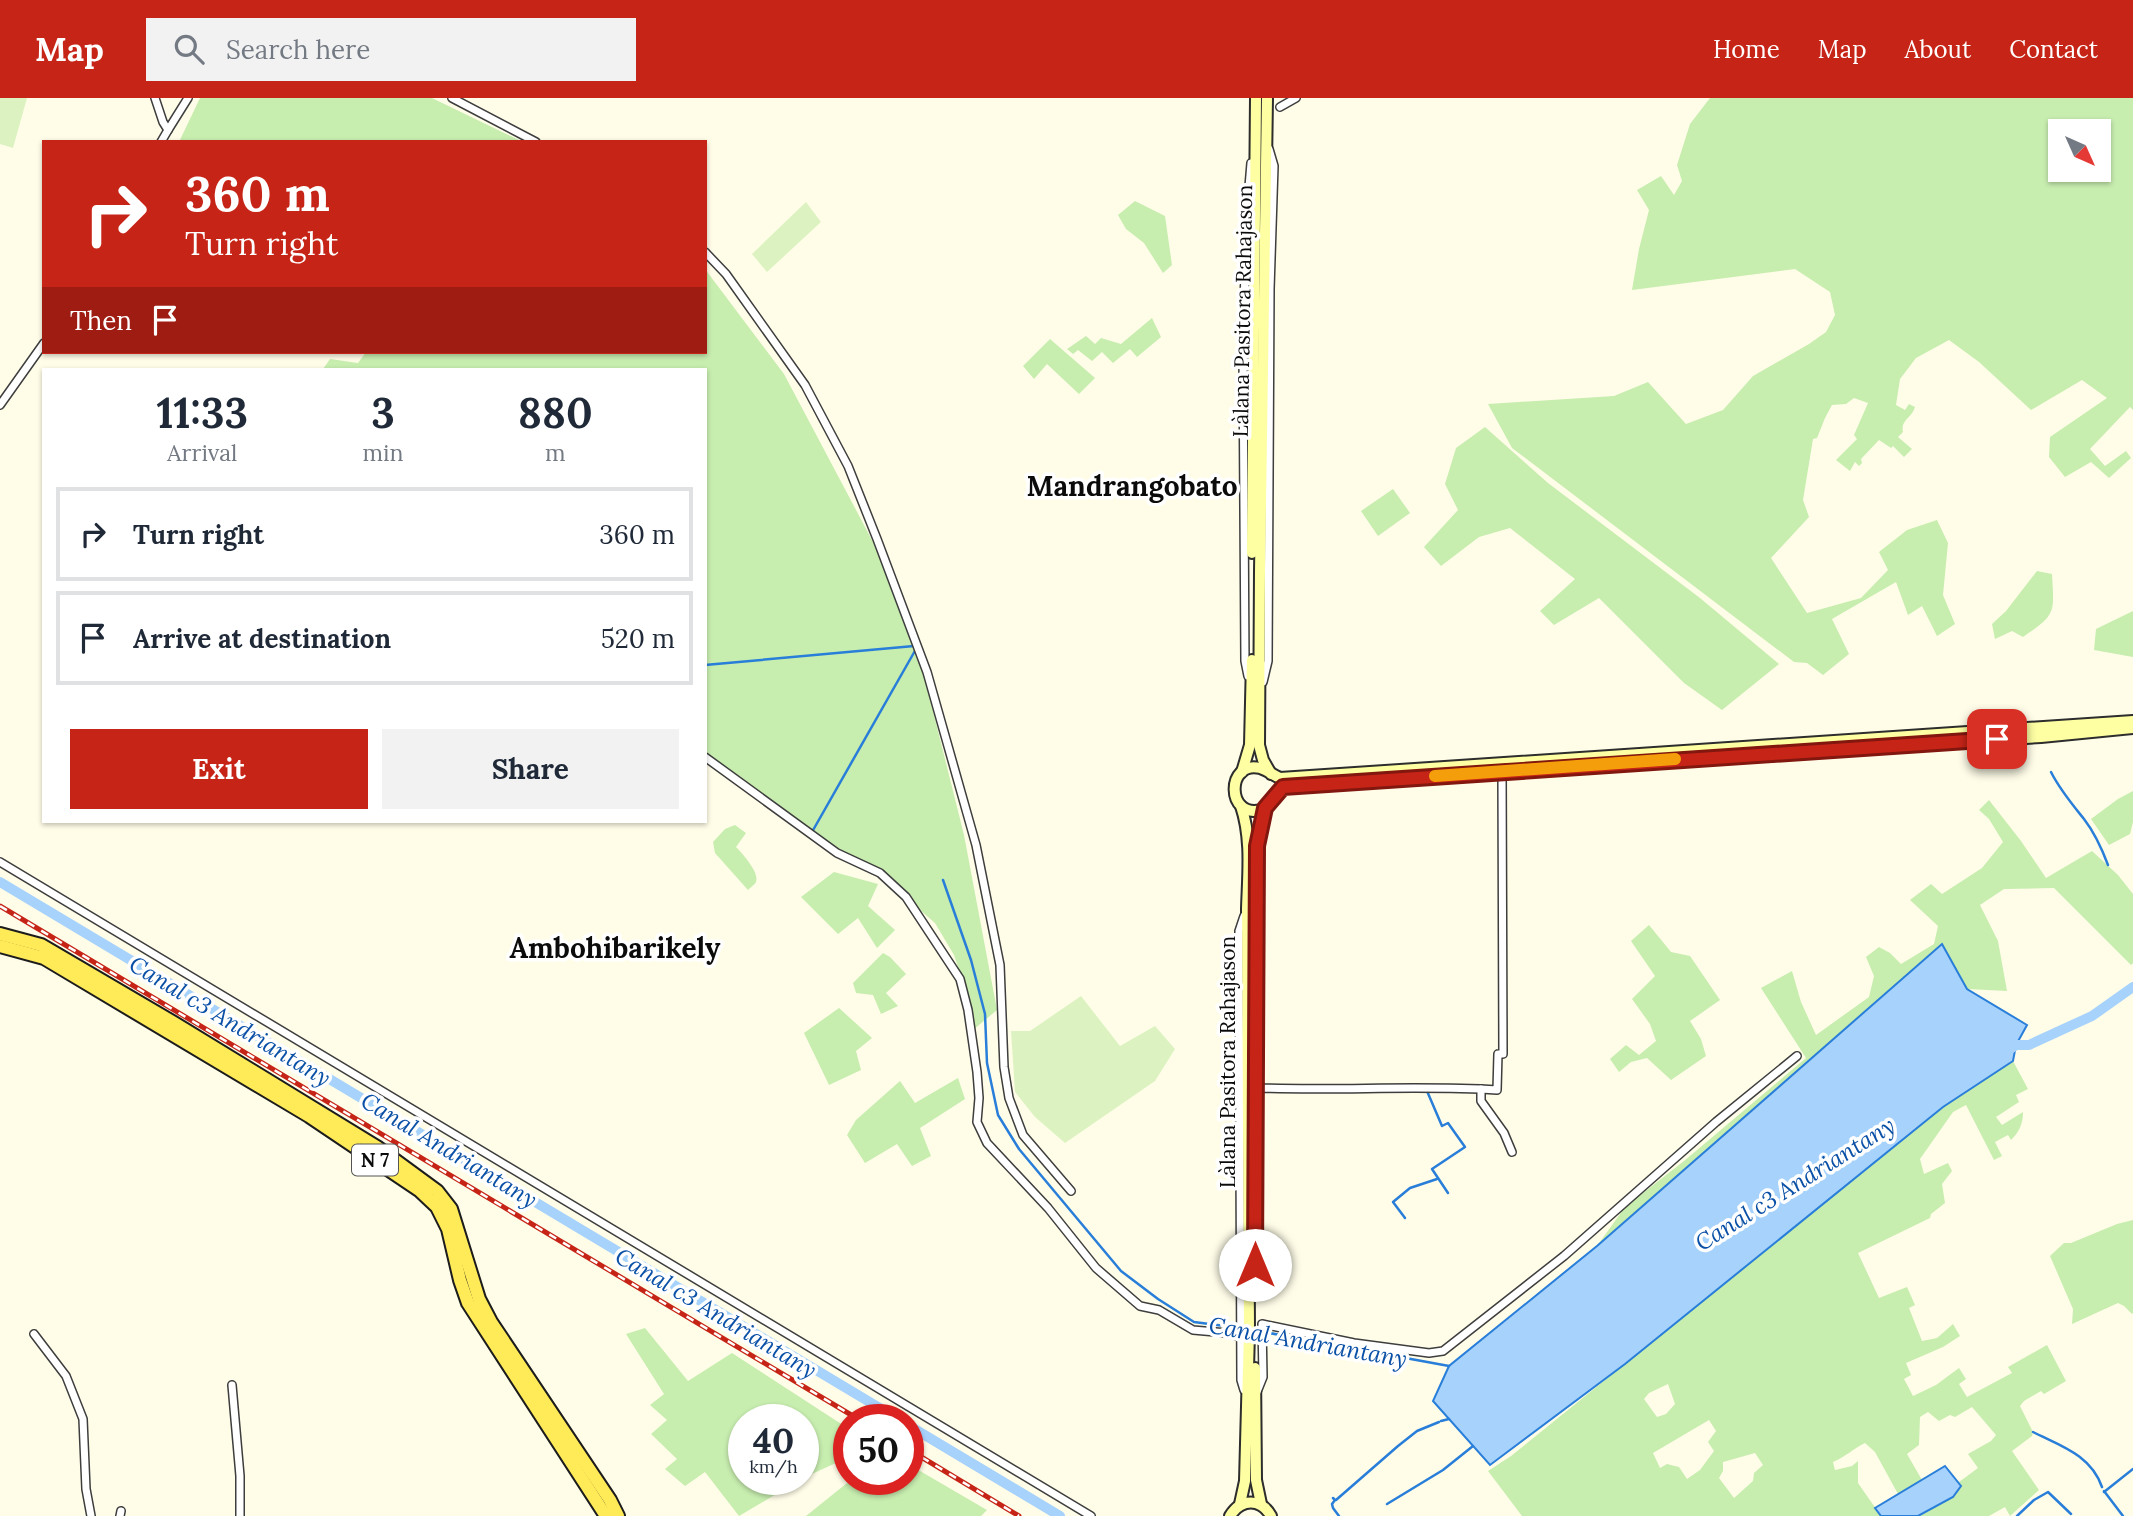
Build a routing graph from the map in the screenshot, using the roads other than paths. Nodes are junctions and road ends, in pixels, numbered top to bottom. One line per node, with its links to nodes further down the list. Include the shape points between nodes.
1 (155, 98): 8 (street)
2 (188, 98): 8 (street)
3 (452, 98): 11 (street)
4 (1256, 98): 9 (main road, Làlana Pasitora Rahajason)
5 (1267, 98): 9 (main road, Làlana Pasitora Rahajason)
6 (1296, 98): 7 (street)
7 (1280, 107)
8 (168, 130): 10 (street)
9 (1261, 133): 15 (main road, Làlana Pasitora Rahajason); 15 (street, via 1274,166 1268,661)
10 (162, 140)
11 (532, 140)
12 (707, 254): 32 (street, via 805,385 848,466 872,527 927,672 976,845 1000,965 1009,1098 1023,1135)
13 (42, 345): 14 (street)
14 (0, 405)
15 (1256, 693): 19 (main road, Làlana Pasitora Rahajason); 21 (main road, Làlana Pasitora Rahajason, via 1259,745)
16 (2133, 721): 21 (main road, via 1280,778)
17 (2133, 728): 20 (main road)
18 (707, 758): 35 (street, via 837,853 880,873 906,897 960,979 977,1072 977,1122 987,1143 1096,1268 1140,1306 1159,1310 1193,1330)
19 (1242, 772): 21 (main road, via 1260,768); 23 (main road, via 1234,789)
20 (1502, 772): 22 (main road, via 1289,785); 30 (street, via 1503,1054 1498,1054 1497,1090)
21 (1271, 775): 22 (main road)
22 (1276, 793): 24 (main road)
23 (1241, 806): 24 (main road, via 1253,811); 33 (main road, Làlana Pasitora Rahajason, via 1249,847)
24 (1265, 808): 33 (main road, Làlana Pasitora Rahajason, via 1257,846)
25 (0, 862): 44 (street)
26 (0, 934): 43 (main road, N 7, via 41,945 174,1023 377,1147 437,1191 450,1209 491,1322)
27 (0, 946): 42 (main road, N 7, via 44,958 309,1116 419,1190 437,1207 448,1229 468,1303)
28 (1797, 1056): 33 (street, via 1564,1256 1443,1351 1354,1343)
29 (1260, 1088): 30 (street)
30 (1481, 1089): 31 (street, via 1480,1101)
31 (1512, 1152)
32 (1071, 1191)
33 (1252, 1320): 35 (main road)
34 (33, 1334): 40 (street, via 66,1376 83,1419)
35 (1250, 1334): 37 (main road)
36 (232, 1385): 41 (street)
37 (1251, 1399): 38 (main road); 39 (main road)
38 (1240, 1504): 39 (main road); 45 (main road)
39 (1261, 1504): 46 (main road)
40 (91, 1516)
41 (240, 1516)
42 (607, 1516)
43 (618, 1516)
44 (1091, 1516)
45 (1230, 1516)
46 (1271, 1516)

